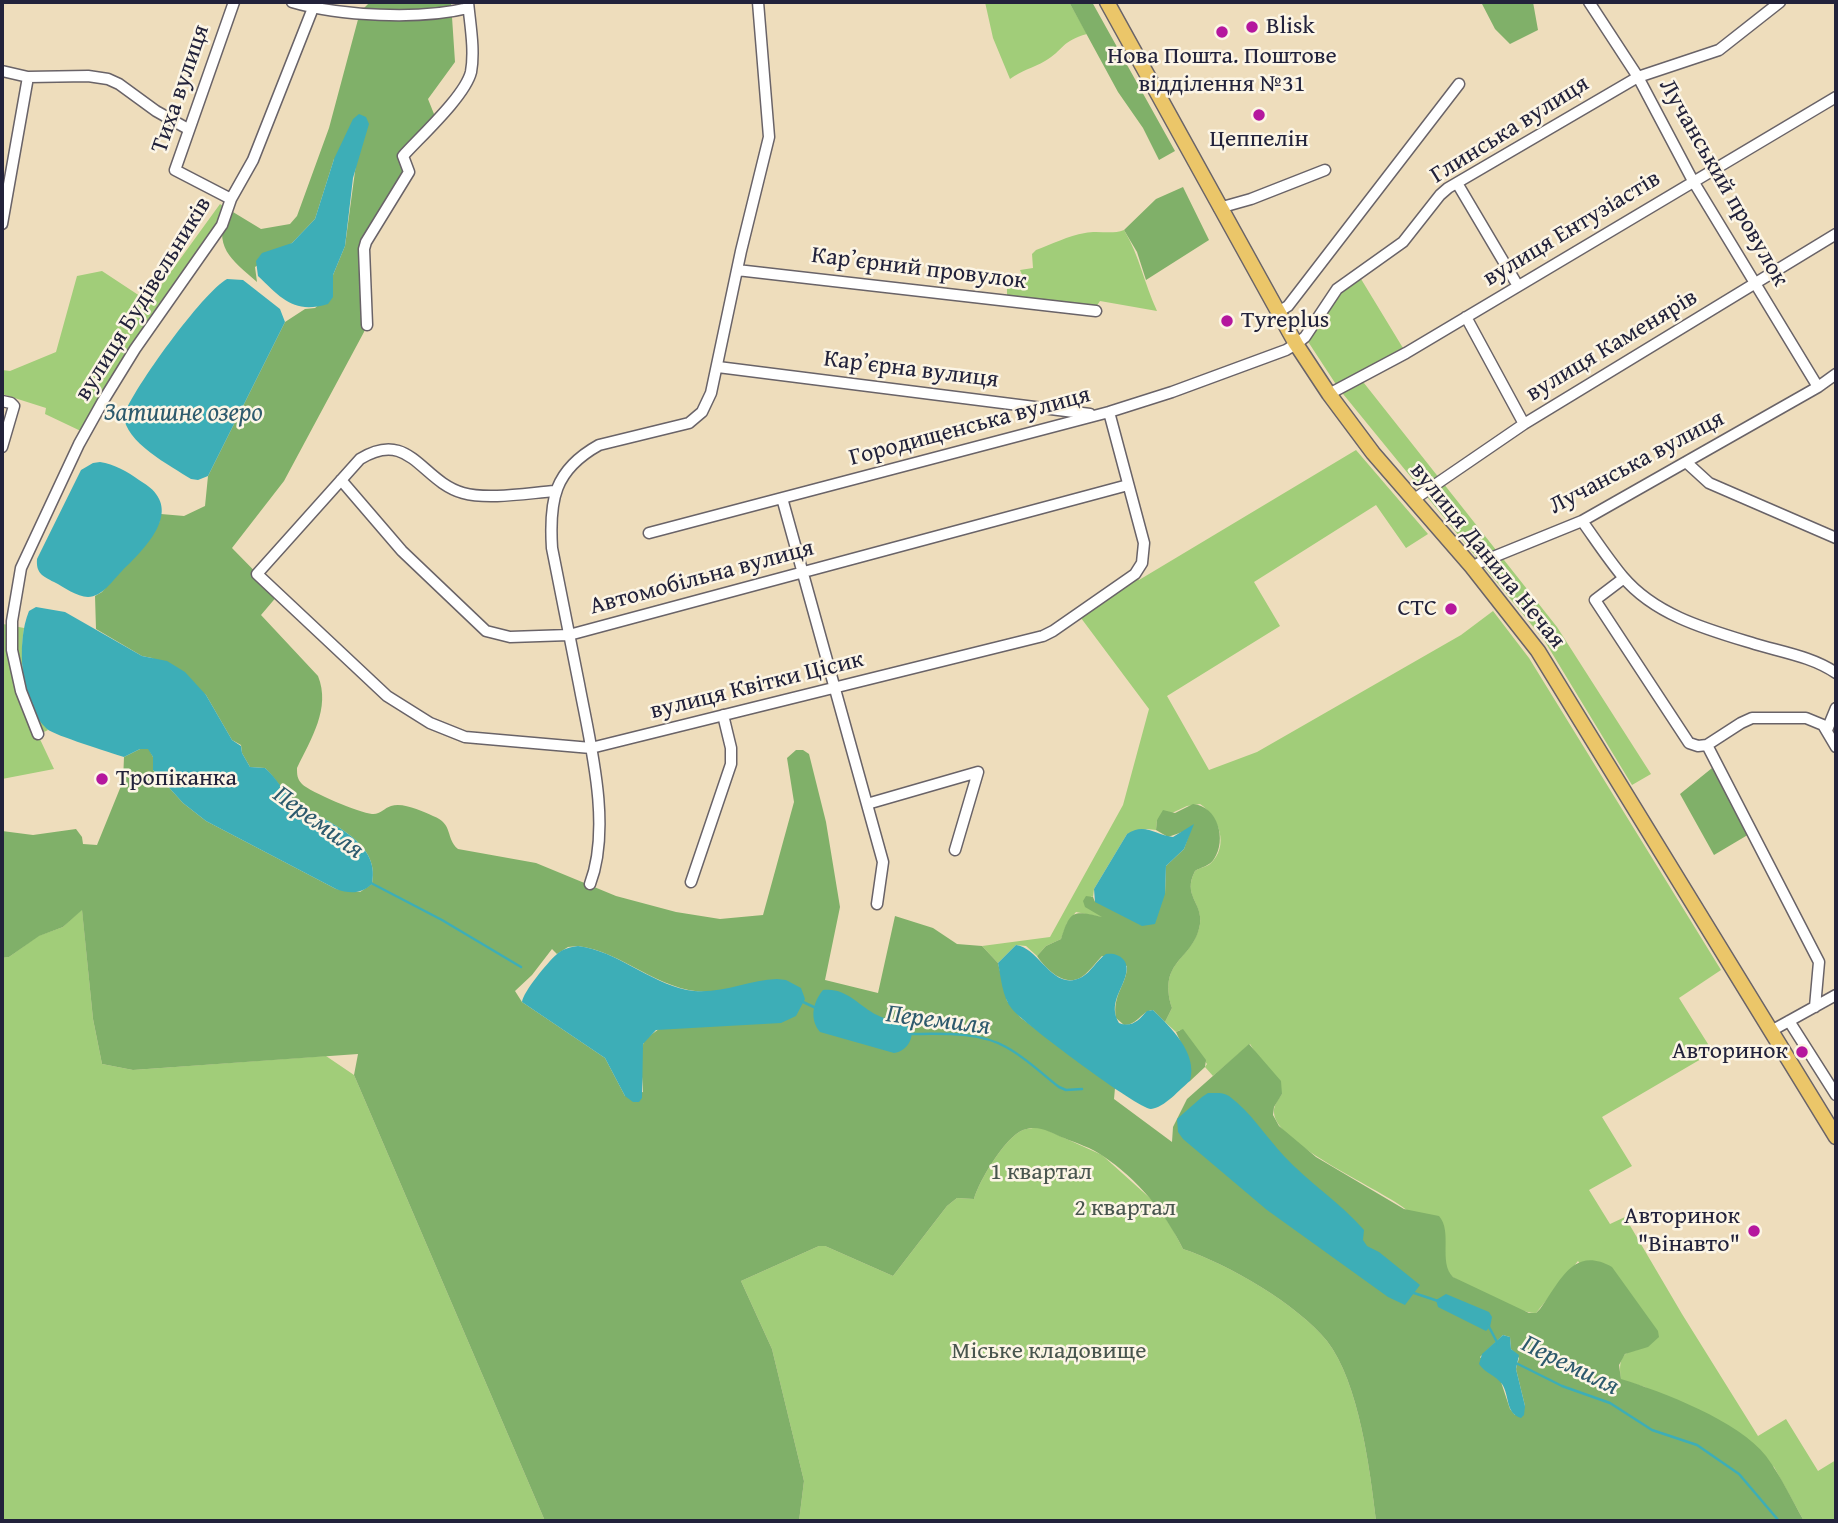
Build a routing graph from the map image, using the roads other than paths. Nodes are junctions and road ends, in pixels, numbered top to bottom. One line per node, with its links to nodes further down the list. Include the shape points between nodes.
1 (234, 2): 14 (street, Тиха вулиця)
2 (292, 2): 8 (street)
3 (758, 2): 22 (street, via 769,137)
4 (1107, 2): 19 (main road, вулиця Данила Нечая)
5 (1589, 2): 11 (street, Лучанський провулок)
6 (1780, 2): 11 (street, Глинська вулиця, via 1719,50)
7 (468, 5): 8 (street, via 445,13 412,15); 28 (street, via 470,74 460,94 403,156 409,172 366,242)
8 (313, 8): 18 (street, вулиця Будівельників, via 253,160)
9 (2, 71): 10 (street)
10 (28, 77): 14 (street, via 108,79); 20 (street)
11 (1637, 77): 16 (street, Лучанський провулок); 17 (street, Глинська вулиця)
12 (1459, 84): 26 (street, via 1288,306)
13 (1836, 97): 16 (street, вулиця Ентузіастів)
14 (188, 129): 18 (street, Тиха вулиця, via 175,170)
15 (1325, 170): 19 (street)
16 (1693, 181): 23 (street, Лучанський провулок); 24 (street, вулиця Ентузіастів)
17 (1457, 183): 24 (street); 29 (street, Глинська вулиця, via 1440,195 1403,242 1337,289)
18 (231, 199): 57 (street, вулиця Будівельників, via 222,225 103,401 21,568 12,650 21,691)
19 (1219, 208): 26 (main road, вулиця Данила Нечая)
20 (2, 224)
21 (1836, 234): 23 (street, вулиця Каменярів)
22 (737, 270): 25 (street, Карʼєрний провулок); 30 (street)
23 (1756, 283): 32 (street, Лучанський провулок); 37 (street, вулиця Каменярів)
24 (1518, 286): 27 (street, вулиця Ентузіастів)
25 (1096, 311)
26 (1278, 312): 29 (main road, вулиця Данила Нечая)
27 (1466, 317): 34 (street, вулиця Ентузіастів); 37 (street)
28 (367, 325)
29 (1296, 344): 34 (main road, вулиця Данила Нечая); 36 (street, Городищенська вулиця)
30 (718, 367): 36 (street, Карʼєрна вулиця); 42 (street, via 707,405 689,423 599,445 572,465)
31 (1832, 376): 32 (street, Лучанська вулиця); 33 (street)
32 (1818, 387): 39 (street, Лучанська вулиця)
33 (1836, 390)
34 (1329, 394): 44 (main road, вулиця Данила Нечая)
35 (2, 401): 38 (street, via 14,406)
36 (1104, 413): 41 (street, вулиця Квітки Цісик); 43 (street, Городищенська вулиця)
37 (1524, 425): 44 (street, вулиця Каменярів)
38 (2, 447)
39 (1686, 462): 45 (street, Лучанська вулиця); 47 (street, via 1709,484)
40 (341, 480): 42 (street, via 360,459 390,448 461,492); 51 (street, Автомобільна вулиця, via 402,551 486,631 510,638); 60 (street, вулиця Квітки Цісик, via 257,574 387,696 430,723 465,737)
41 (1128, 485): 49 (street, Автомобільна вулиця); 53 (street, вулиця Квітки Цісик, via 1144,543 1142,563 1135,574 1090,606 1043,636)
42 (555, 491): 51 (street, via 552,548)
43 (782, 498): 46 (street, Городищенська вулиця); 49 (street)
44 (1412, 500): 48 (main road, вулиця Данила Нечая)
45 (1582, 520): 48 (street, Лучанська вулиця); 50 (street)
46 (649, 533)
47 (1836, 538)
48 (1472, 567): 69 (main road, вулиця Данила Нечая, via 1538,651)
49 (803, 573): 51 (street, Автомобільна вулиця); 53 (street)
50 (1624, 578): 52 (street, via 1682,619); 58 (street, via 1595,600 1689,743)
51 (569, 635): 60 (street)
52 (1836, 673)
53 (835, 689): 55 (street, вулиця Квітки Цісик); 61 (street)
54 (1836, 708): 56 (street)
55 (723, 715): 60 (street, вулиця Квітки Цісик); 63 (street, via 731,764)
56 (1828, 730): 58 (street, via 1806,718 1752,718); 59 (street)
57 (38, 734)
58 (1707, 745): 67 (street, via 1819,962)
59 (1836, 747)
60 (591, 748): 64 (street, via 600,834)
61 (867, 804): 62 (street, via 978,772); 65 (street, via 883,862)
62 (955, 849)
63 (691, 882)
64 (590, 884)
65 (877, 904)
66 (1836, 995): 67 (street)
67 (1815, 1007): 68 (street)
68 (1789, 1021): 69 (street); 70 (street)
69 (1771, 1031): 71 (main road, вулиця Данила Нечая)
70 (1836, 1095)
71 (1836, 1137)

